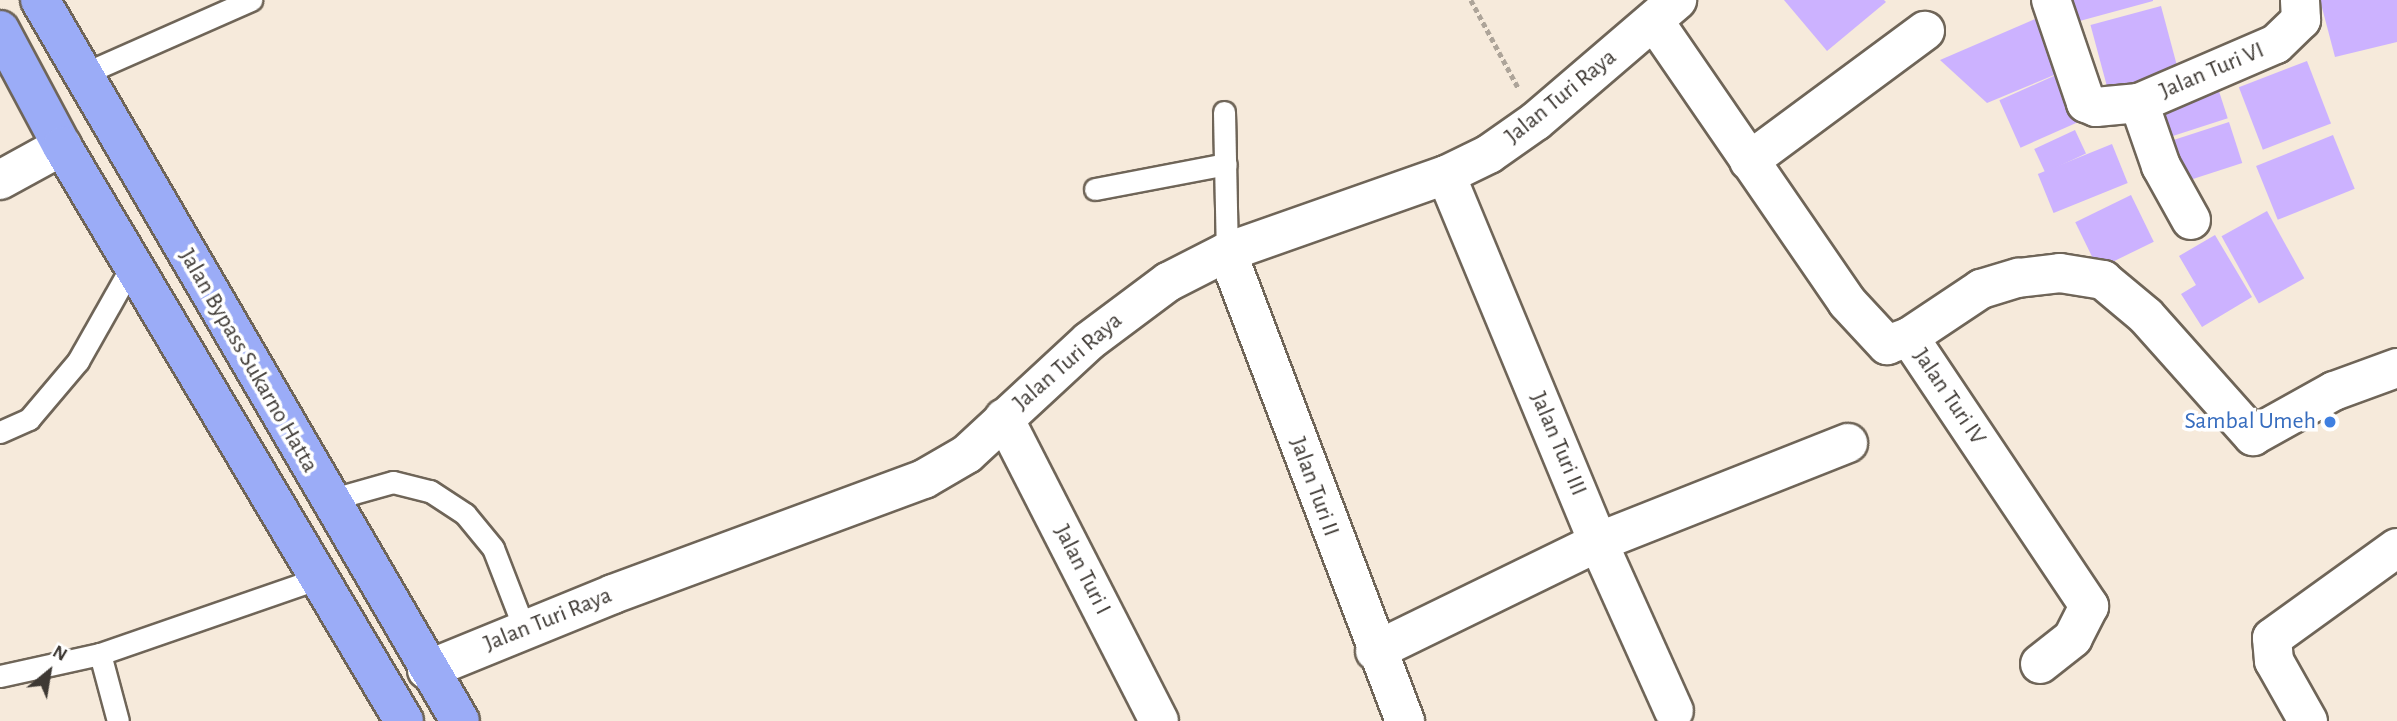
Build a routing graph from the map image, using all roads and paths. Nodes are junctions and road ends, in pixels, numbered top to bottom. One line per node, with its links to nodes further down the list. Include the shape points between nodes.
1 (40, 0): 9 (highway, Jalan Bypass Sukarno Hatta)
2 (251, 0): 9 (lane)
3 (1471, 0): 12 (path)
4 (2051, 0): 10 (street, via 2087,103 2096,107)
5 (2300, 0): 10 (street, Jalan Turi VI, via 2301,20 2276,44)
6 (1665, 10): 12 (street, Jalan Turi Raya); 14 (street, Jalan Turi IV)
7 (0, 30): 13 (highway, Jalan Bypass Sukarno Hatta)
8 (1925, 31): 14 (street)
9 (81, 75): 27 (highway, Jalan Bypass Sukarno Hatta)
10 (2139, 103): 19 (street, Jalan Turi VI, via 2161,166)
11 (1224, 111): 15 (lane)
12 (1536, 121): 16 (street, Jalan Turi Raya, via 1489,154)
13 (62, 146): 17 (street); 21 (highway, Jalan Bypass Sukarno Hatta)
14 (1749, 160): 22 (street, Jalan Turi IV, via 1847,302 1882,342 1894,345)
15 (1226, 164): 18 (lane); 20 (lane, via 1223,210)
16 (1446, 175): 20 (street, Jalan Turi Raya); 28 (street, Jalan Turi III)
17 (0, 180)
18 (1095, 189)
19 (2191, 220)
20 (1227, 252): 24 (street, Jalan Turi Raya, via 1132,305); 32 (street, Jalan Turi II)
21 (134, 262): 25 (lane, via 78,361 29,419); 30 (highway, Jalan Bypass Sukarno Hatta)
22 (1909, 337): 23 (street, via 1981,289 2018,278 2060,273 2103,280 2146,316 2253,436 2334,391); 34 (street, Jalan Turi IV, via 2089,606 2073,638)
23 (2397, 368)
24 (1004, 418): 31 (street, Jalan Turi Raya, via 967,454 924,479); 41 (street, Jalan Turi I)
25 (0, 432)
26 (1848, 443): 28 (street)
27 (329, 500): 31 (lane, via 393,482 429,491 465,513 493,548); 35 (highway, Jalan Bypass Sukarno Hatta)
28 (1598, 542): 32 (street); 37 (street, Jalan Turi III)
29 (2397, 548): 43 (street, via 2272,638 2274,661)
30 (318, 578): 33 (lane); 39 (highway, Jalan Bypass Sukarno Hatta)
31 (524, 628): 35 (street, Jalan Turi Raya)
32 (1375, 651): 42 (street, Jalan Turi II)
33 (100, 654): 36 (lane); 38 (lane)
34 (2039, 664)
35 (427, 670): 40 (highway, Jalan Bypass Sukarno Hatta)
36 (0, 676)
37 (1674, 711)
38 (118, 721)
39 (404, 721)
40 (460, 721)
41 (1159, 721)
42 (1405, 721)
43 (2308, 721)

